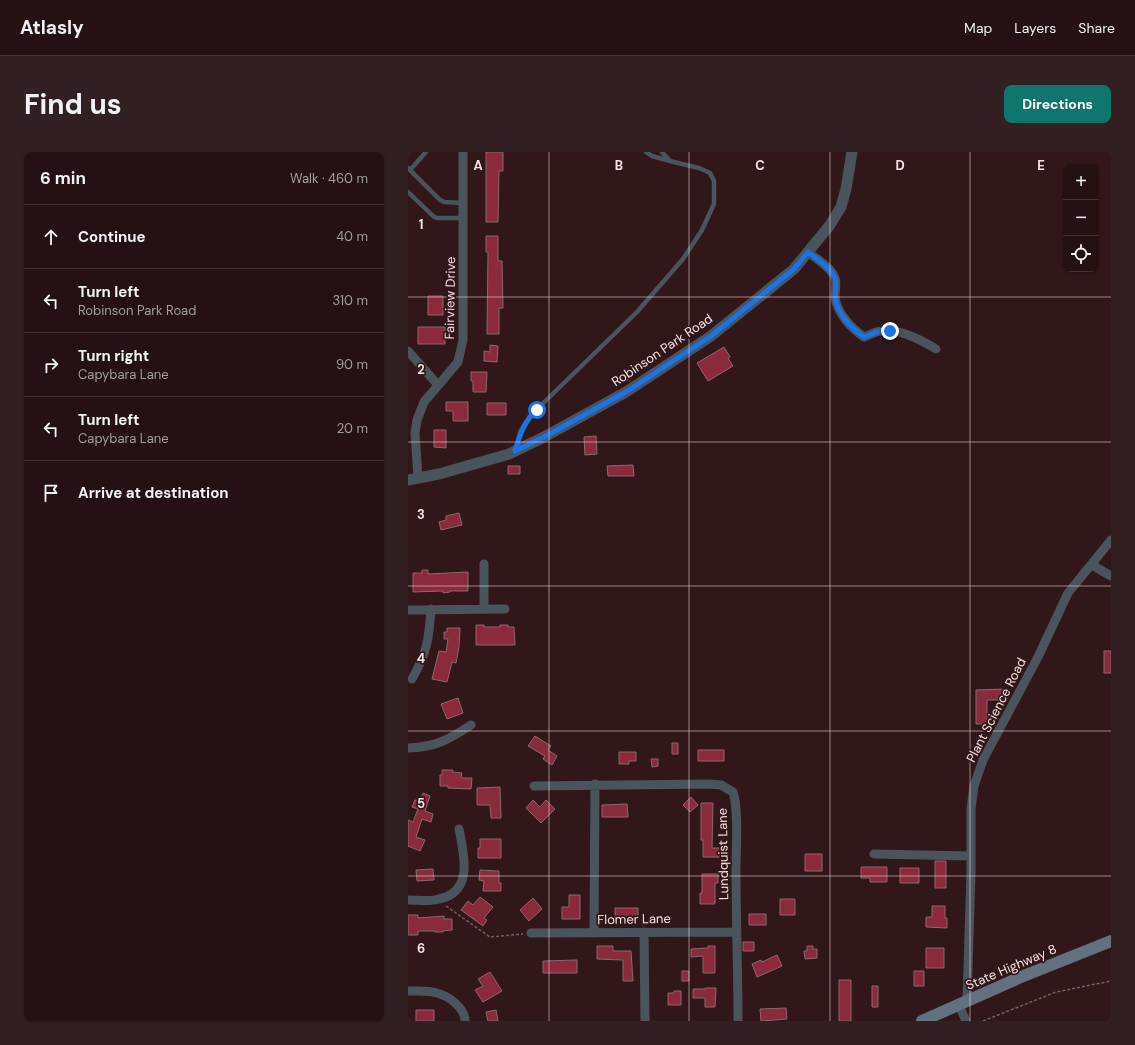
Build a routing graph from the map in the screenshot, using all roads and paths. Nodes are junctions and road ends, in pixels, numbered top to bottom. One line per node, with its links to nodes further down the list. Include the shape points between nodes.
1 (426, 152): 7 (lane)
2 (463, 152): 9 (street, Fairview Drive)
3 (646, 152): 6 (lane)
4 (662, 152): 6 (lane)
5 (852, 152): 11 (street, Robinson Park Road, via 841,207)
6 (670, 161): 15 (lane, via 710,173 714,182 714,204 702,230 683,259 637,312 530,416 520,432)
7 (409, 169): 9 (lane, via 440,200)
8 (408, 192): 10 (lane, via 437,218)
9 (463, 202): 10 (street, Fairview Drive)
10 (463, 218): 14 (street, Fairview Drive, via 464,340 458,362)
11 (808, 252): 12 (street, via 835,278 837,306 858,333 864,337 880,331 890,331 912,336); 15 (street, Robinson Park Road, via 794,269 711,336 626,392)
12 (936, 349)
13 (408, 351): 14 (street)
14 (438, 385): 16 (street, Fairview Drive, via 424,402 417,420)
15 (515, 451): 16 (street, Robinson Park Road, via 439,474)
16 (413, 479)
17 (1111, 540): 19 (street, Plant Science Road)
18 (484, 564): 22 (street)
19 (1092, 564): 20 (street); 32 (street, Plant Science Road, via 1068,593 1038,657 983,760 974,786 971,809)
20 (1111, 576)
21 (431, 609): 22 (street); 24 (street); 25 (street, via 427,647)
22 (484, 609): 23 (street)
23 (505, 609)
24 (408, 610)
25 (412, 679)
26 (471, 725): 27 (street, via 452,738 433,746)
27 (408, 748)
28 (595, 784): 29 (street, Lundquist Lane); 36 (street, Lundquist Lane, via 709,784 721,785 733,792 736,817); 38 (street)
29 (534, 786)
30 (459, 829): 34 (street, via 464,854 462,882 458,890)
31 (874, 854): 32 (street)
32 (971, 856): 42 (street, Plant Science Road)
33 (408, 900): 34 (street)
34 (438, 900): 37 (path, via 490,937)
35 (644, 932): 36 (street, Flomer Lane); 38 (street, Flomer Lane); 44 (street)
36 (737, 932): 45 (street, Lundquist Lane)
37 (531, 933): 38 (street, Flomer Lane)
38 (594, 933)
39 (1111, 941): 42 (main road, State Highway 8)
40 (1111, 981): 48 (path, via 1056,992)
41 (408, 991): 43 (street, via 428,991 450,999 459,1007)
42 (963, 1003): 46 (main road, State Highway 8); 47 (street)
43 (465, 1021)
44 (645, 1021)
45 (738, 1021)
46 (922, 1021)
47 (966, 1021)
48 (983, 1021)

